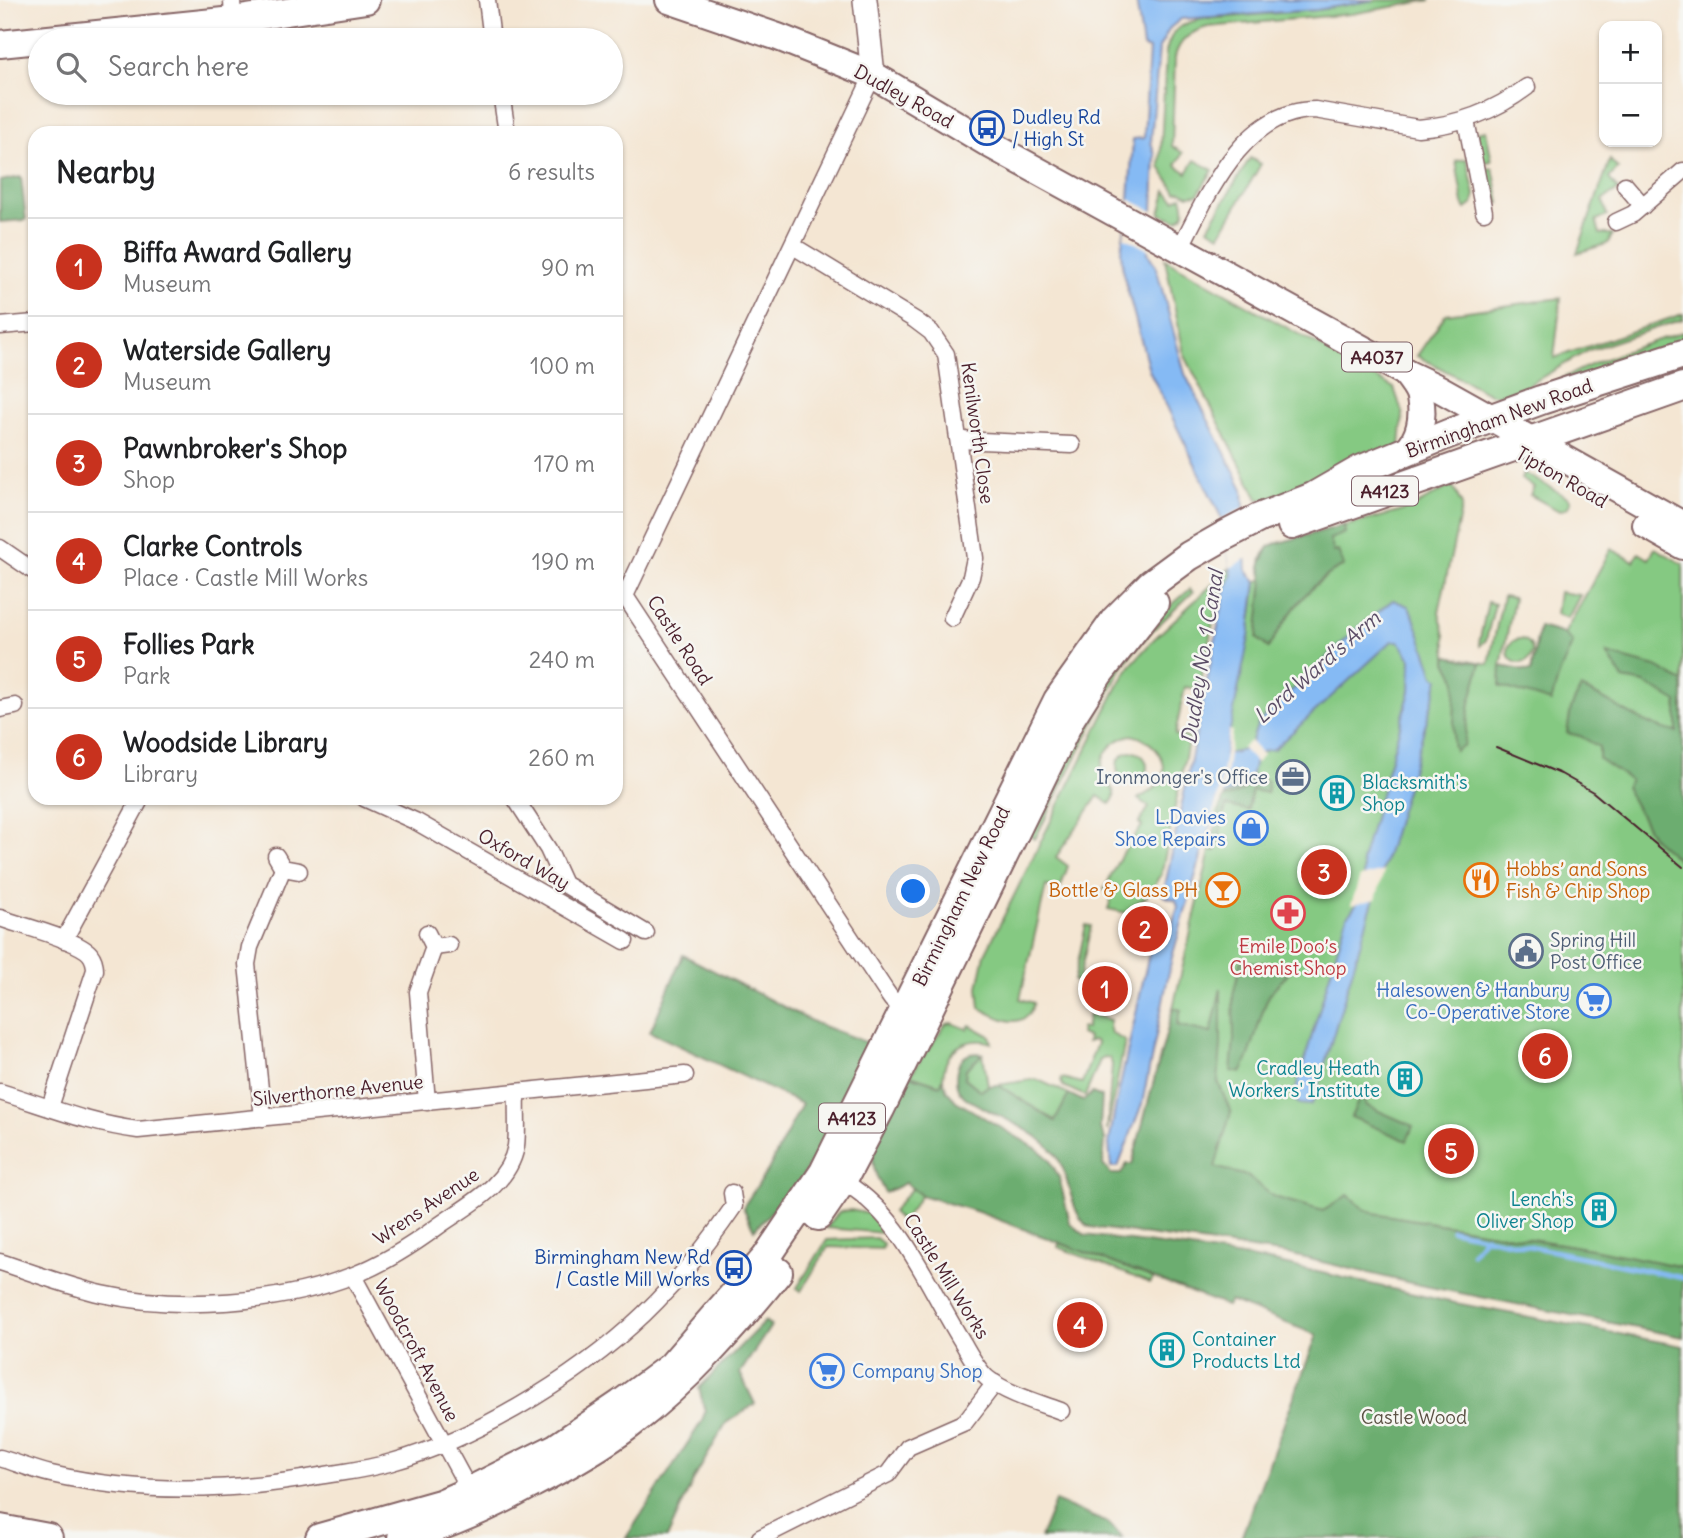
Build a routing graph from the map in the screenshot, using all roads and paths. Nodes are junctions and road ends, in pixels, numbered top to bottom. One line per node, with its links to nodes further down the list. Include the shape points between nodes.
1 (366, 0): 5 (main road)
2 (487, 0): 8 (street)
3 (669, 0): 11 (main road, Dudley Road / A4037)
4 (865, 0): 11 (main road)
5 (341, 2): 6 (main road)
6 (232, 10): 7 (main road)
7 (109, 28)
8 (490, 28)
9 (28, 40): 10 (main road)
10 (0, 44)
11 (873, 75): 21 (main road, Dudley Road / A4037); 22 (street, Castle Road)
12 (1527, 87): 14 (street, via 1506,103)
13 (503, 105): 15 (street)
14 (1466, 120): 19 (street); 21 (street, via 1418,128 1315,110 1281,116 1237,152)
15 (506, 126)
16 (1683, 171): 18 (street)
17 (1625, 186): 18 (street)
18 (1643, 206): 20 (street)
19 (1484, 212)
20 (1616, 222)
21 (1172, 244): 26 (main road, A4037)
22 (793, 246): 31 (street, Kenilworth Close, via 931,332 946,354); 42 (street, Castle Road)
23 (28, 324): 24 (street)
24 (0, 326)
25 (1683, 354): 30 (highway, Birmingham New Road / A4123)
26 (1406, 373): 30 (main road, Tipton Road / A4037, via 1440,388); 33 (main road, via 1420,396 1420,427)
27 (1683, 374): 30 (highway)
28 (1683, 387): 29 (highway, Birmingham New Road / A4123)
29 (1595, 418): 30 (highway, Birmingham New Road / A4123); 34 (main road, via 1579,443)
30 (1501, 432): 33 (highway, Birmingham New Road / A4123); 34 (main road, Tipton Road / A4037); 35 (highway); 37 (highway, Birmingham New Road / A4123); 39 (main road, Tipton Road / A4037)
31 (959, 440): 32 (street); 44 (street, Kenilworth Close, via 975,558)
32 (1072, 445)
33 (1406, 451): 35 (highway, Birmingham New Road / A4123, via 1360,470)
34 (1586, 470): 36 (main road, Tipton Road / A4037)
35 (1313, 498): 37 (highway, Birmingham New Road / A4123)
36 (1683, 525)
37 (1259, 527): 38 (highway, Birmingham New Road / A4123)
38 (1226, 544): 54 (highway, Birmingham New Road / A4123, via 1189,556 1151,584 1091,651 1058,700); 61 (highway, Birmingham New Road / A4123, via 1150,607 1071,717 880,1109)
39 (1683, 546)
40 (0, 548): 41 (street)
41 (28, 567)
42 (623, 585)
43 (623, 592): 54 (street, Castle Road, via 892,1000)
44 (952, 618)
45 (137, 805): 51 (street)
46 (379, 805): 52 (street, Oxford Way)
47 (520, 805): 50 (street, via 564,884)
48 (286, 865): 60 (street, via 247,964)
49 (0, 918): 51 (street)
50 (646, 933)
51 (64, 940): 59 (street, via 88,951 95,970)
52 (625, 941)
53 (436, 942): 58 (street, via 418,992)
54 (907, 1007): 61 (highway, Birmingham New Road / A4123)
55 (685, 1075): 57 (street, Silverthorne Avenue)
56 (0, 1092): 59 (street, Silverthorne Avenue)
57 (517, 1093): 58 (street, Silverthorne Avenue); 64 (street, Wrens Avenue, via 516,1146 497,1184 414,1244)
58 (427, 1101): 60 (street, Silverthorne Avenue)
59 (50, 1107): 60 (street, Silverthorne Avenue, via 112,1127 138,1130)
60 (263, 1118)
61 (833, 1177): 65 (street, Castle Mill Works, via 879,1209 894,1226 979,1368); 69 (highway, Birmingham New Road / A4123, via 672,1366)
62 (732, 1193): 67 (street, Woodcroft Avenue, via 734,1206 703,1251 621,1334 514,1408)
63 (0, 1262): 64 (street, Wrens Avenue, via 103,1294 160,1302 267,1298)
64 (353, 1276): 67 (street, Woodcroft Avenue)
65 (995, 1383): 66 (street, Castle Mill Works); 74 (street, via 965,1422 908,1447 888,1474)
66 (1060, 1411)
67 (443, 1444): 68 (street, Woodcroft Avenue, via 391,1462 330,1475 269,1485 196,1489 127,1486 64,1476); 69 (street, Woodcroft Avenue)
68 (0, 1458)
69 (474, 1501): 72 (highway, Birmingham New Road / A4123, via 440,1504); 73 (highway, Birmingham New Road / A4123, via 432,1530)
70 (0, 1529): 71 (highway)
71 (48, 1538)
72 (320, 1538)
73 (402, 1538)
74 (760, 1538)

